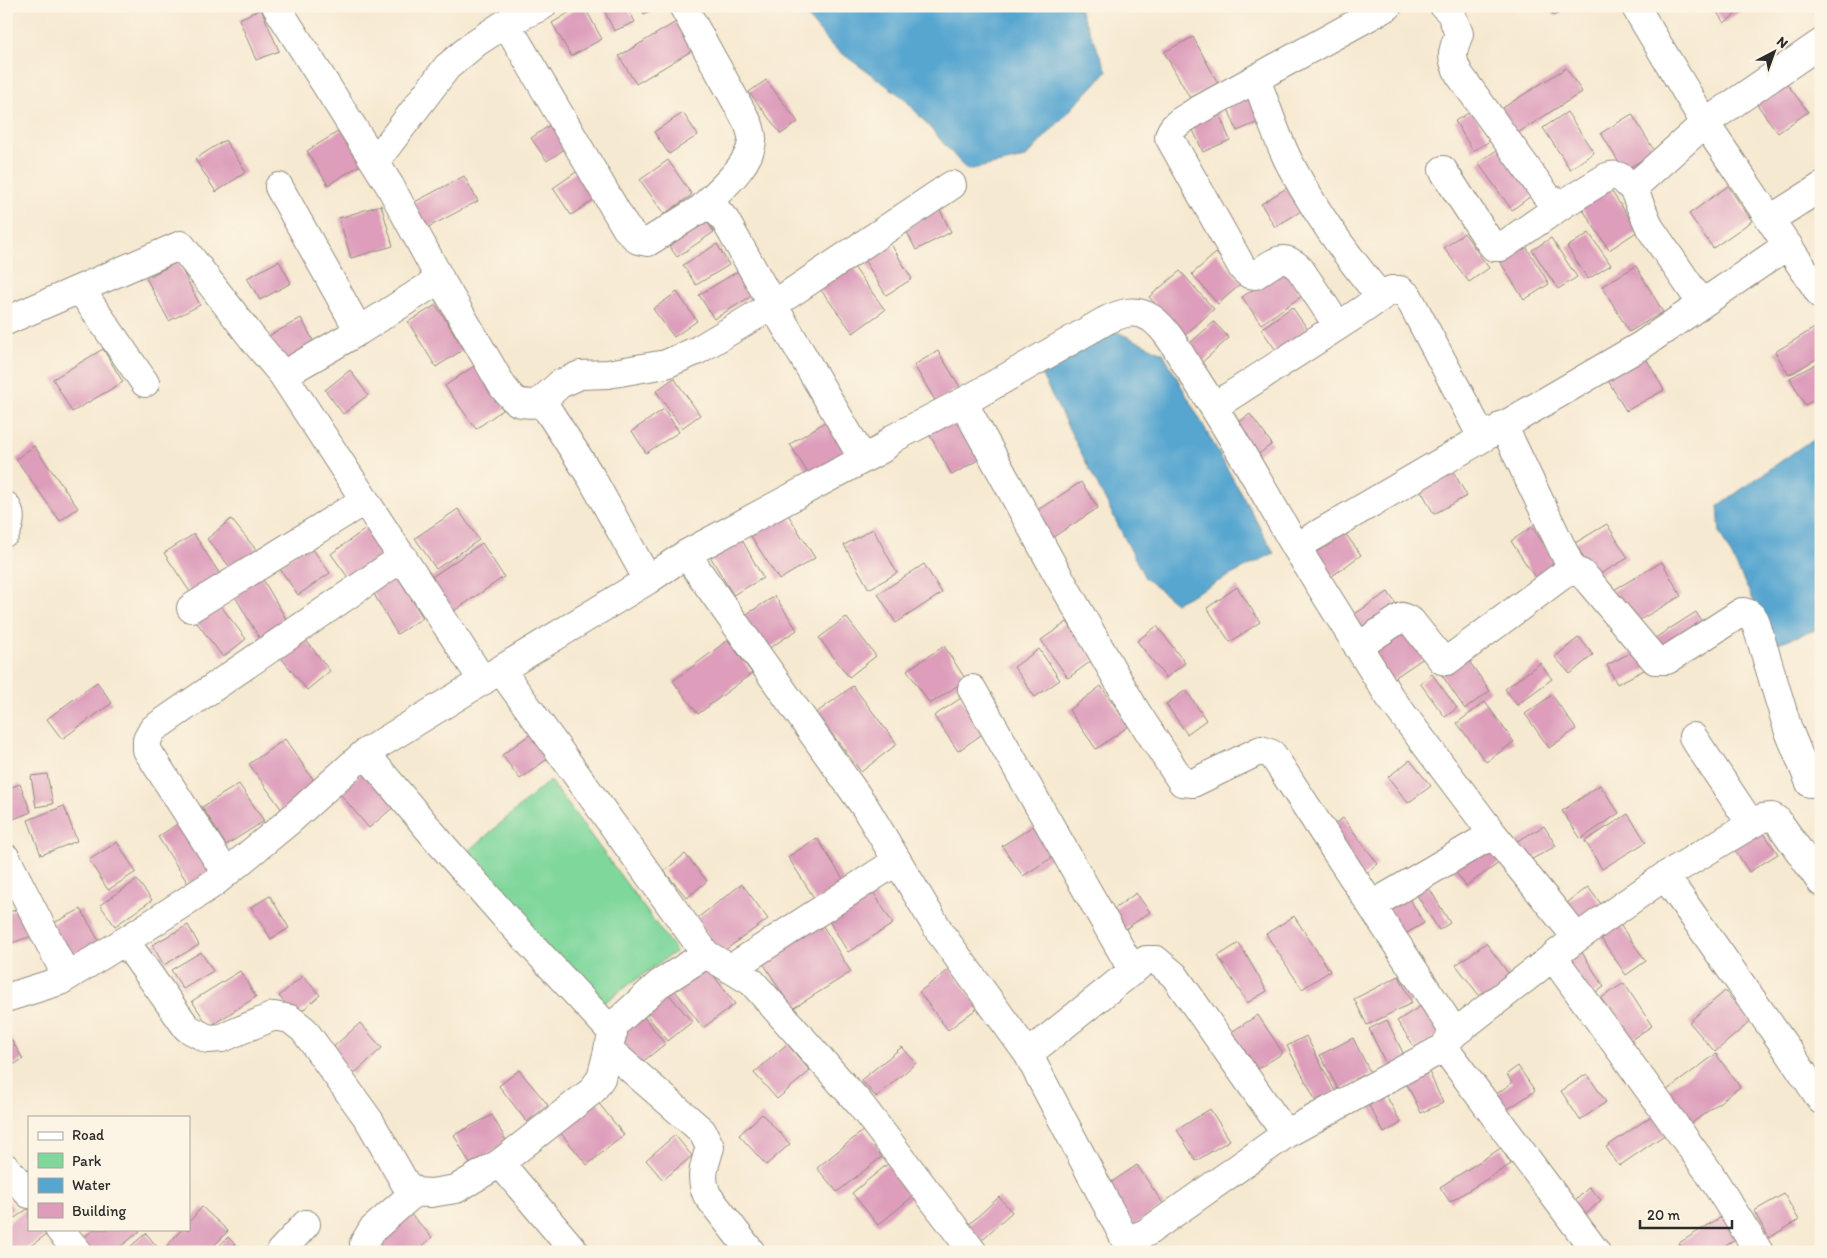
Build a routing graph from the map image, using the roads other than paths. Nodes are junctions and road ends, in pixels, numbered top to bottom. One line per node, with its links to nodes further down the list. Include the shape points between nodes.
1 (276, 6): 11 (street)
2 (683, 6): 18 (street, via 749,126 753,140 740,168)
3 (1388, 6): 9 (street)
4 (1444, 6): 17 (street, via 1452,13 1460,34 1452,52 1459,74 1549,199)
5 (534, 8): 7 (street)
6 (1640, 8): 10 (street)
7 (506, 22): 11 (street, via 447,67); 18 (street, via 626,228 638,240 648,242)
8 (1821, 43): 10 (street)
9 (1256, 79): 24 (street, via 1289,163 1350,260); 28 (street, via 1176,125 1170,130 1169,137 1243,269 1255,275 1280,260 1294,263)
10 (1705, 123): 14 (street); 19 (street)
11 (375, 162): 21 (street)
12 (1442, 170): 17 (street, via 1494,246 1501,247)
13 (952, 184): 25 (street)
14 (1632, 186): 17 (street, via 1614,174); 26 (street, via 1650,228)
15 (279, 187): 29 (street)
16 (1821, 187): 19 (street)
17 (1565, 203)
18 (702, 208): 25 (street, via 714,208 726,220)
19 (1772, 219): 20 (street)
20 (1788, 246): 23 (street); 26 (street)
21 (440, 279): 29 (street); 33 (street, via 506,392 516,402)
22 (80, 289): 27 (street); 30 (street, via 181,246); 31 (street)
23 (1821, 295)
24 (1380, 296): 28 (street); 35 (street, via 1392,290 1400,290 1408,296)
25 (773, 304): 33 (street, via 698,350 666,364 608,374 580,375 560,384); 36 (street)
26 (1702, 304): 35 (street, via 1642,345)
27 (6, 320)
28 (1338, 326): 34 (street)
29 (359, 331): 30 (street)
30 (283, 375): 37 (street)
31 (145, 383)
32 (963, 402): 34 (street, via 1105,320 1122,313 1136,312 1158,324); 36 (street, via 894,438); 59 (street, via 1135,710 1182,782 1193,782 1261,750 1268,751)
33 (539, 403): 44 (street, via 549,412 591,477)
34 (1215, 406): 40 (street)
35 (1493, 431): 40 (street); 43 (street)
36 (863, 459): 41 (street)
37 (365, 500): 42 (street); 45 (street)
38 (6, 506): 39 (street, via 10,512)
39 (6, 532)
40 (1296, 547): 46 (street)
41 (686, 554): 44 (street); 55 (street, via 865,807)
42 (403, 557): 47 (street); 56 (street, via 153,728 147,740 148,750)
43 (1574, 570): 46 (street, via 1564,574 1447,661 1442,660 1411,621 1402,617); 51 (street, via 1588,580 1655,660 1667,660 1742,612 1752,615 1788,729)
44 (648, 580): 47 (street)
45 (191, 608)
46 (1358, 646): 53 (street, via 1389,696)
47 (491, 676): 50 (street); 62 (street, via 508,680)
48 (972, 689): 65 (street)
49 (1693, 737): 52 (street)
50 (365, 753): 56 (street); 69 (street)
51 (1810, 783)
52 (1751, 824): 57 (street); 58 (street, via 1768,816 1778,821)
53 (1493, 834): 59 (street); 60 (street)
54 (6, 858): 66 (street)
55 (897, 860): 64 (street); 70 (street, via 941,934)
56 (226, 873): 61 (street)
57 (1665, 876): 60 (street); 71 (street)
58 (1821, 882)
59 (1372, 905): 68 (street)
60 (1577, 938): 63 (street)
61 (125, 941): 66 (street); 75 (street, via 187,1028 208,1039 222,1038 274,1016 290,1019 304,1030 370,1120 406,1183)
62 (706, 954): 64 (street); 69 (street, via 659,984 614,1024)
63 (1553, 957): 68 (street); 87 (street, via 1708,1171)
64 (730, 969): 85 (street, via 752,982 860,1104)
65 (1133, 971): 70 (street); 72 (street, via 1151,959 1174,975)
66 (67, 977): 67 (street)
67 (6, 998)
68 (1450, 1040): 72 (street); 86 (street, via 1451,1057)
69 (611, 1041): 73 (street, via 601,1078 592,1091); 84 (street, via 702,1131 710,1147 702,1174 707,1194)
70 (1028, 1054): 79 (street)
71 (1821, 1100)
72 (1286, 1134): 79 (street)
73 (500, 1163): 75 (street, via 456,1189); 83 (street)
74 (6, 1168): 76 (street)
75 (415, 1192): 82 (street, via 372,1230 364,1243)
76 (28, 1193)
77 (306, 1224): 81 (street)
78 (60, 1230): 80 (street)
79 (1130, 1246)
80 (78, 1252)
81 (280, 1252)
82 (367, 1252)
83 (575, 1252)
84 (751, 1252)
85 (973, 1252)
86 (1596, 1252)
87 (1760, 1252)

